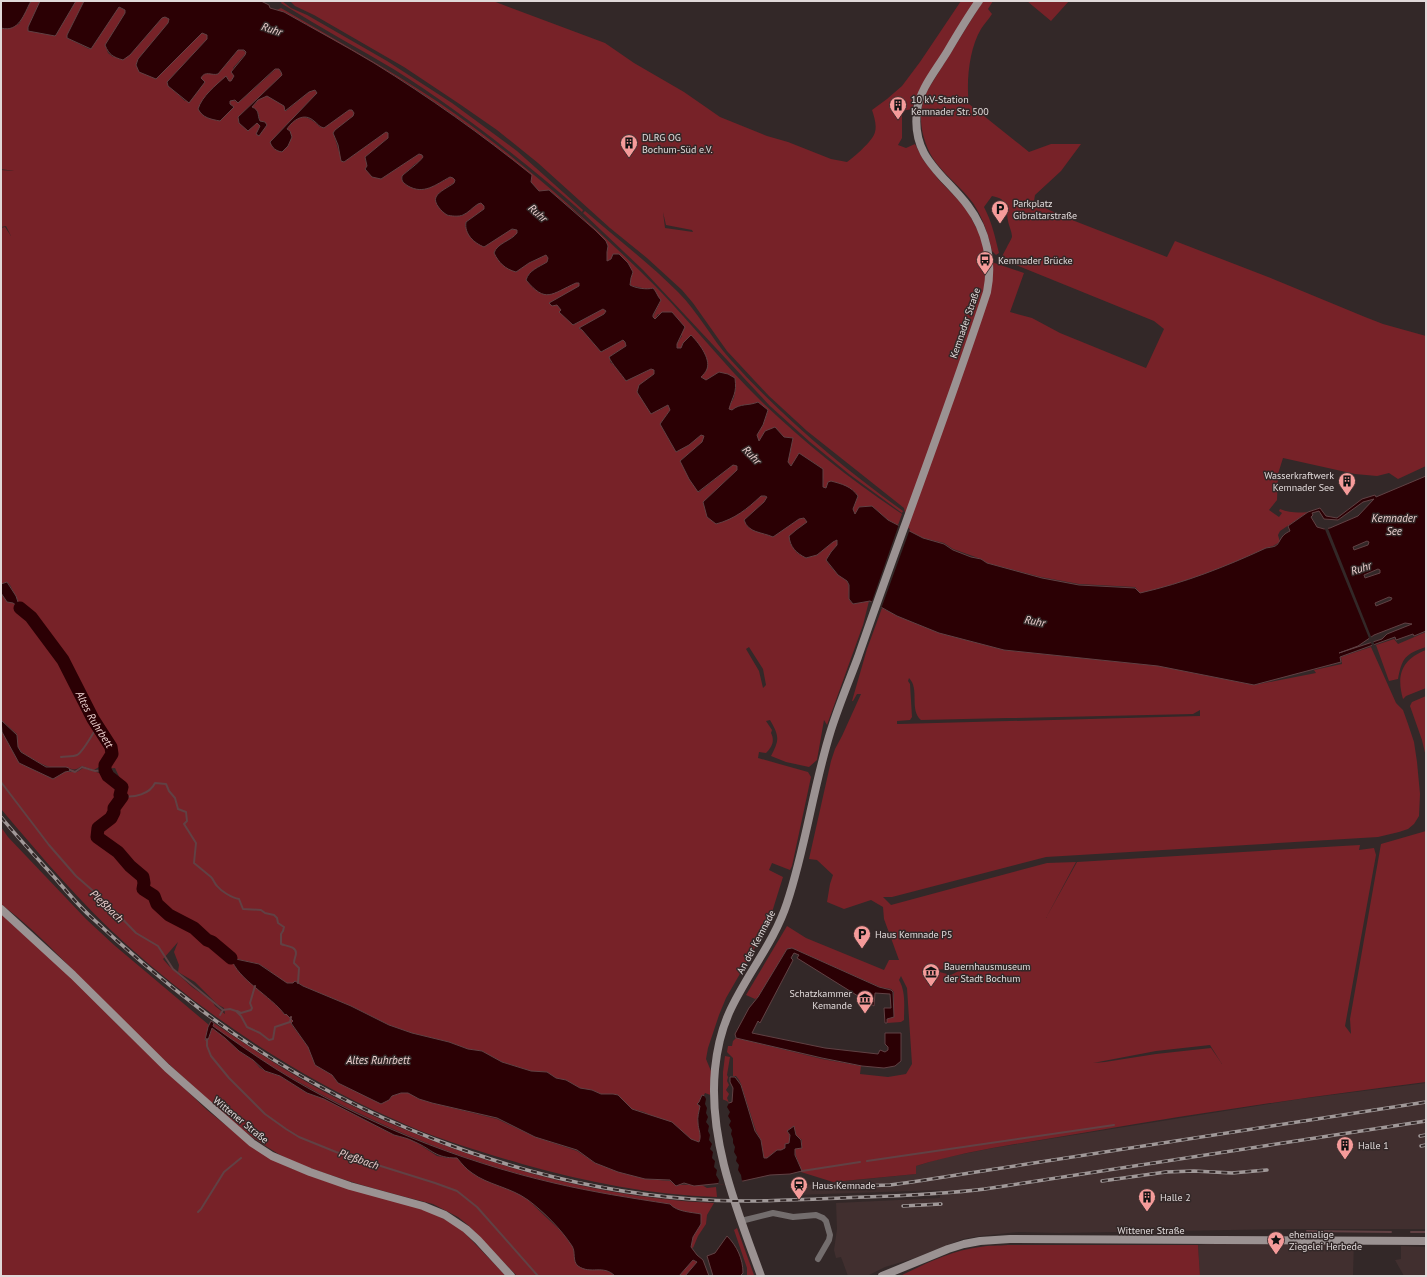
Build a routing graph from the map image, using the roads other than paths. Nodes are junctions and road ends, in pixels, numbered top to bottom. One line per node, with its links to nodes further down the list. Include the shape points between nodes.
1 (979, 1): 2 (main road, Kemnader Straße, via 923,92 916,124 920,146 928,160 968,206 986,239 989,258 987,292)
2 (868, 627): 4 (main road, An der Kemnade, via 831,729 787,903 775,933 730,1011 720,1038 715,1072 716,1122 722,1159)
3 (1, 909): 8 (main road, Wittener Straße, via 73,975 167,1068 252,1143 272,1156 310,1172 445,1215 470,1232)
4 (741, 1221): 6 (main road, An der Kemnade); 7 (street, via 772,1213 793,1217 816,1215 823,1218 830,1235)
5 (1426, 1241): 11 (main road, Wittener Straße, via 1010,1239 964,1244)
6 (754, 1255): 9 (main road, An der Kemnade); 10 (main road, An der Kemnade)
7 (818, 1259)
8 (511, 1276)
9 (761, 1276)
10 (768, 1276)
11 (882, 1276)

